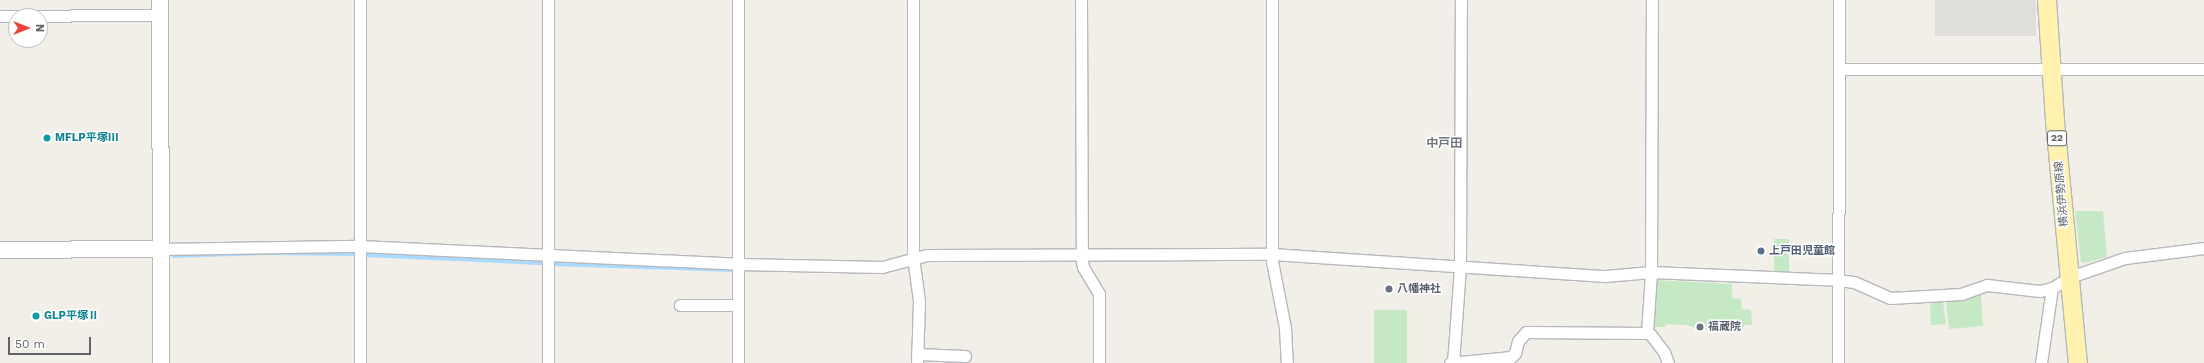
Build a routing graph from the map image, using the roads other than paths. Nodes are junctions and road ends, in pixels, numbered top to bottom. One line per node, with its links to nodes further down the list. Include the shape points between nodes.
1 (360, 0): 16 (street)
2 (548, 0): 22 (street)
3 (738, 0): 24 (street)
4 (913, 0): 23 (street)
5 (1081, 0): 21 (street)
6 (1272, 0): 20 (street)
7 (1461, 0): 25 (street)
8 (1652, 0): 26 (street)
9 (1839, 0): 13 (street)
10 (2047, 0): 14 (main road, 横浜伊勢原線 / 22)
11 (160, 8): 12 (street); 18 (street)
12 (0, 16)
13 (1839, 69): 14 (street); 28 (street)
14 (2053, 69): 15 (street); 27 (main road, 横浜伊勢原線 / 22, via 2055,121)
15 (2204, 69)
16 (360, 246): 18 (street); 22 (street); 36 (street)
17 (2204, 248): 27 (street, via 2126,258)
18 (161, 249): 19 (street); 35 (street)
19 (0, 250)
20 (1272, 254): 21 (street); 25 (street); 40 (street, via 1285,328)
21 (1082, 255): 23 (street); 39 (street, via 1083,267 1099,294)
22 (549, 256): 24 (street); 37 (street)
23 (913, 257): 24 (street, via 882,267); 34 (street, via 919,301)
24 (738, 264): 31 (street)
25 (1460, 267): 26 (street, via 1605,276); 42 (street)
26 (1651, 272): 28 (street); 32 (street)
27 (2070, 276): 29 (street); 46 (main road, 横浜伊勢原線 / 22)
28 (1839, 280): 29 (street, via 1854,282 1890,298 1961,294 1987,285 2032,291); 44 (street)
29 (2052, 288): 45 (street)
30 (680, 305): 31 (street, via 701,300)
31 (738, 305): 38 (street)
32 (1647, 333): 42 (street, via 1526,332 1518,341 1515,353 1511,357); 43 (street, via 1664,352)
33 (965, 356): 34 (street)
34 (917, 358)
35 (161, 363)
36 (360, 363)
37 (548, 363)
38 (738, 363)
39 (1099, 363)
40 (1287, 363)
41 (1450, 363): 42 (street)
42 (1454, 363)
43 (1668, 363)
44 (1838, 363)
45 (2041, 363)
46 (2078, 363)

